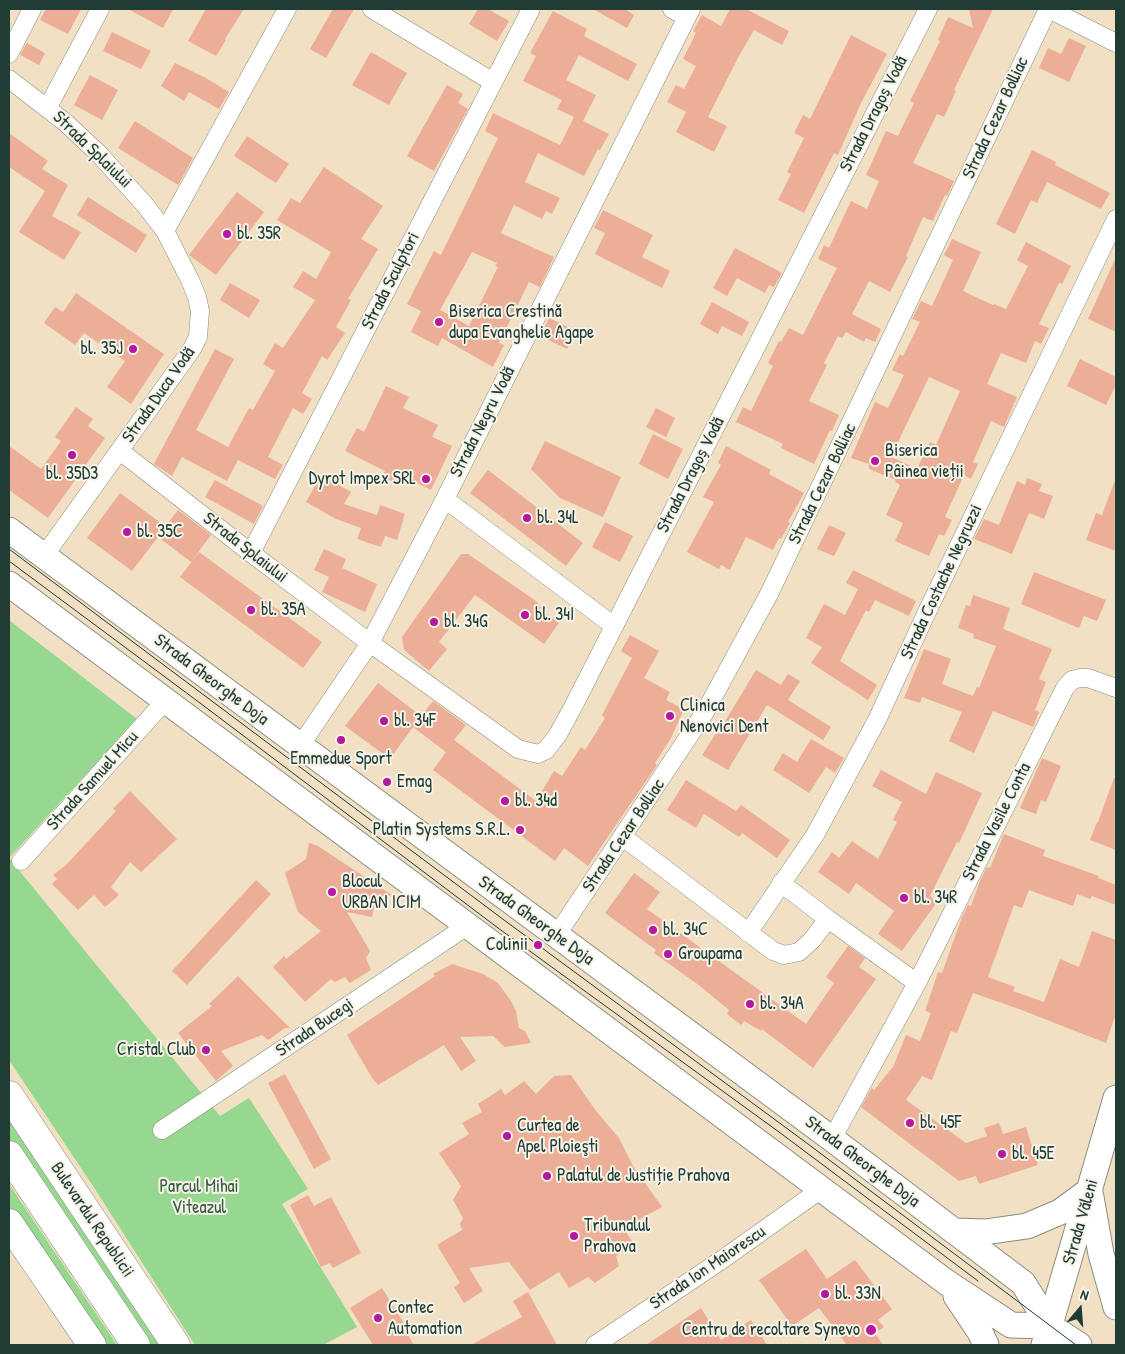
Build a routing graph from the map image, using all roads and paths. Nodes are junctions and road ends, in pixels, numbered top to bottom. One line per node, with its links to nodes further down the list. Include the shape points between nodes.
1 (32, 9): 10 (street)
2 (100, 9): 13 (street)
3 (287, 9): 15 (street)
4 (372, 9): 12 (street)
5 (531, 9): 12 (street, Strada Sculptori)
6 (928, 9): 22 (street, Strada Dragoș Vodă)
7 (1048, 9): 9 (street); 27 (street, Strada Cezar Bolliac, via 769,594 705,712)
8 (683, 12): 17 (street, Strada Negru Vodă)
9 (1116, 43)
10 (9, 54)
11 (9, 79): 13 (street, Strada Splaiului)
12 (493, 82): 19 (street, Strada Sculptori)
13 (48, 107): 15 (street, Strada Splaiului, via 128,184)
14 (1116, 219): 29 (street, Strada Costache Negruzzi, via 877,720 815,835)
15 (165, 231): 16 (street, Strada Duca Vodă, via 197,298 199,332 186,359)
16 (120, 451): 19 (street, Strada Splaiului); 20 (street, Strada Duca Vodă)
17 (445, 499): 22 (street); 23 (street, Strada Negru Vodă)
18 (9, 530): 20 (main road, Strada Gheorghe Doja)
19 (251, 553): 23 (street, Strada Splaiului)
20 (44, 556): 26 (main road, Strada Gheorghe Doja)
21 (9, 584): 25 (main road)
22 (614, 626): 23 (street, Strada Dragoș Vodă, via 557,736 546,750 538,754 518,748)
23 (370, 643): 26 (street, Strada Negru Vodă)
24 (1116, 688): 34 (street, Strada Vasile Conta, via 1080,678 1072,680 1065,688)
25 (165, 701): 28 (street, Strada Samuel Micu); 31 (main road)
26 (300, 746): 33 (main road, Strada Gheorghe Doja)
27 (623, 837): 32 (street); 33 (street, Strada Cezar Bolliac)
28 (21, 860)
29 (782, 884): 30 (street); 32 (street, Strada Costache Negruzzi)
30 (828, 919): 32 (street, via 799,952 784,955); 34 (street)
31 (468, 926): 37 (street, Strada Bucegi); 40 (main road)
32 (748, 933)
33 (556, 936): 38 (main road, Strada Gheorghe Doja)
34 (917, 983): 38 (street, Strada Vasile Conta)
35 (9, 1095): 49 (main road, Bulevardul Republicii)
36 (1116, 1098): 41 (main road, Strada Văleni)
37 (162, 1130)
38 (832, 1139): 43 (main road, Strada Gheorghe Doja)
39 (9, 1155): 48 (main road, Bulevardul Republicii)
40 (820, 1190): 44 (main road); 50 (street, Strada Ion Maiorescu)
41 (1090, 1190): 43 (main road, via 1060,1212 1027,1226 985,1232); 45 (main road, via 1101,1254); 46 (main road, Strada Văleni)
42 (9, 1223): 47 (main road)
43 (955, 1231): 46 (main road, Strada Gheorghe Doja, via 1023,1283)
44 (946, 1282): 46 (main road, via 1010,1325); 51 (main road, via 970,1315)
45 (1116, 1307)
46 (1047, 1336): 52 (main road, Strada Gheorghe Doja)
47 (92, 1345)
48 (136, 1345)
49 (176, 1345)
50 (595, 1345)
51 (986, 1345)
52 (1079, 1345)

